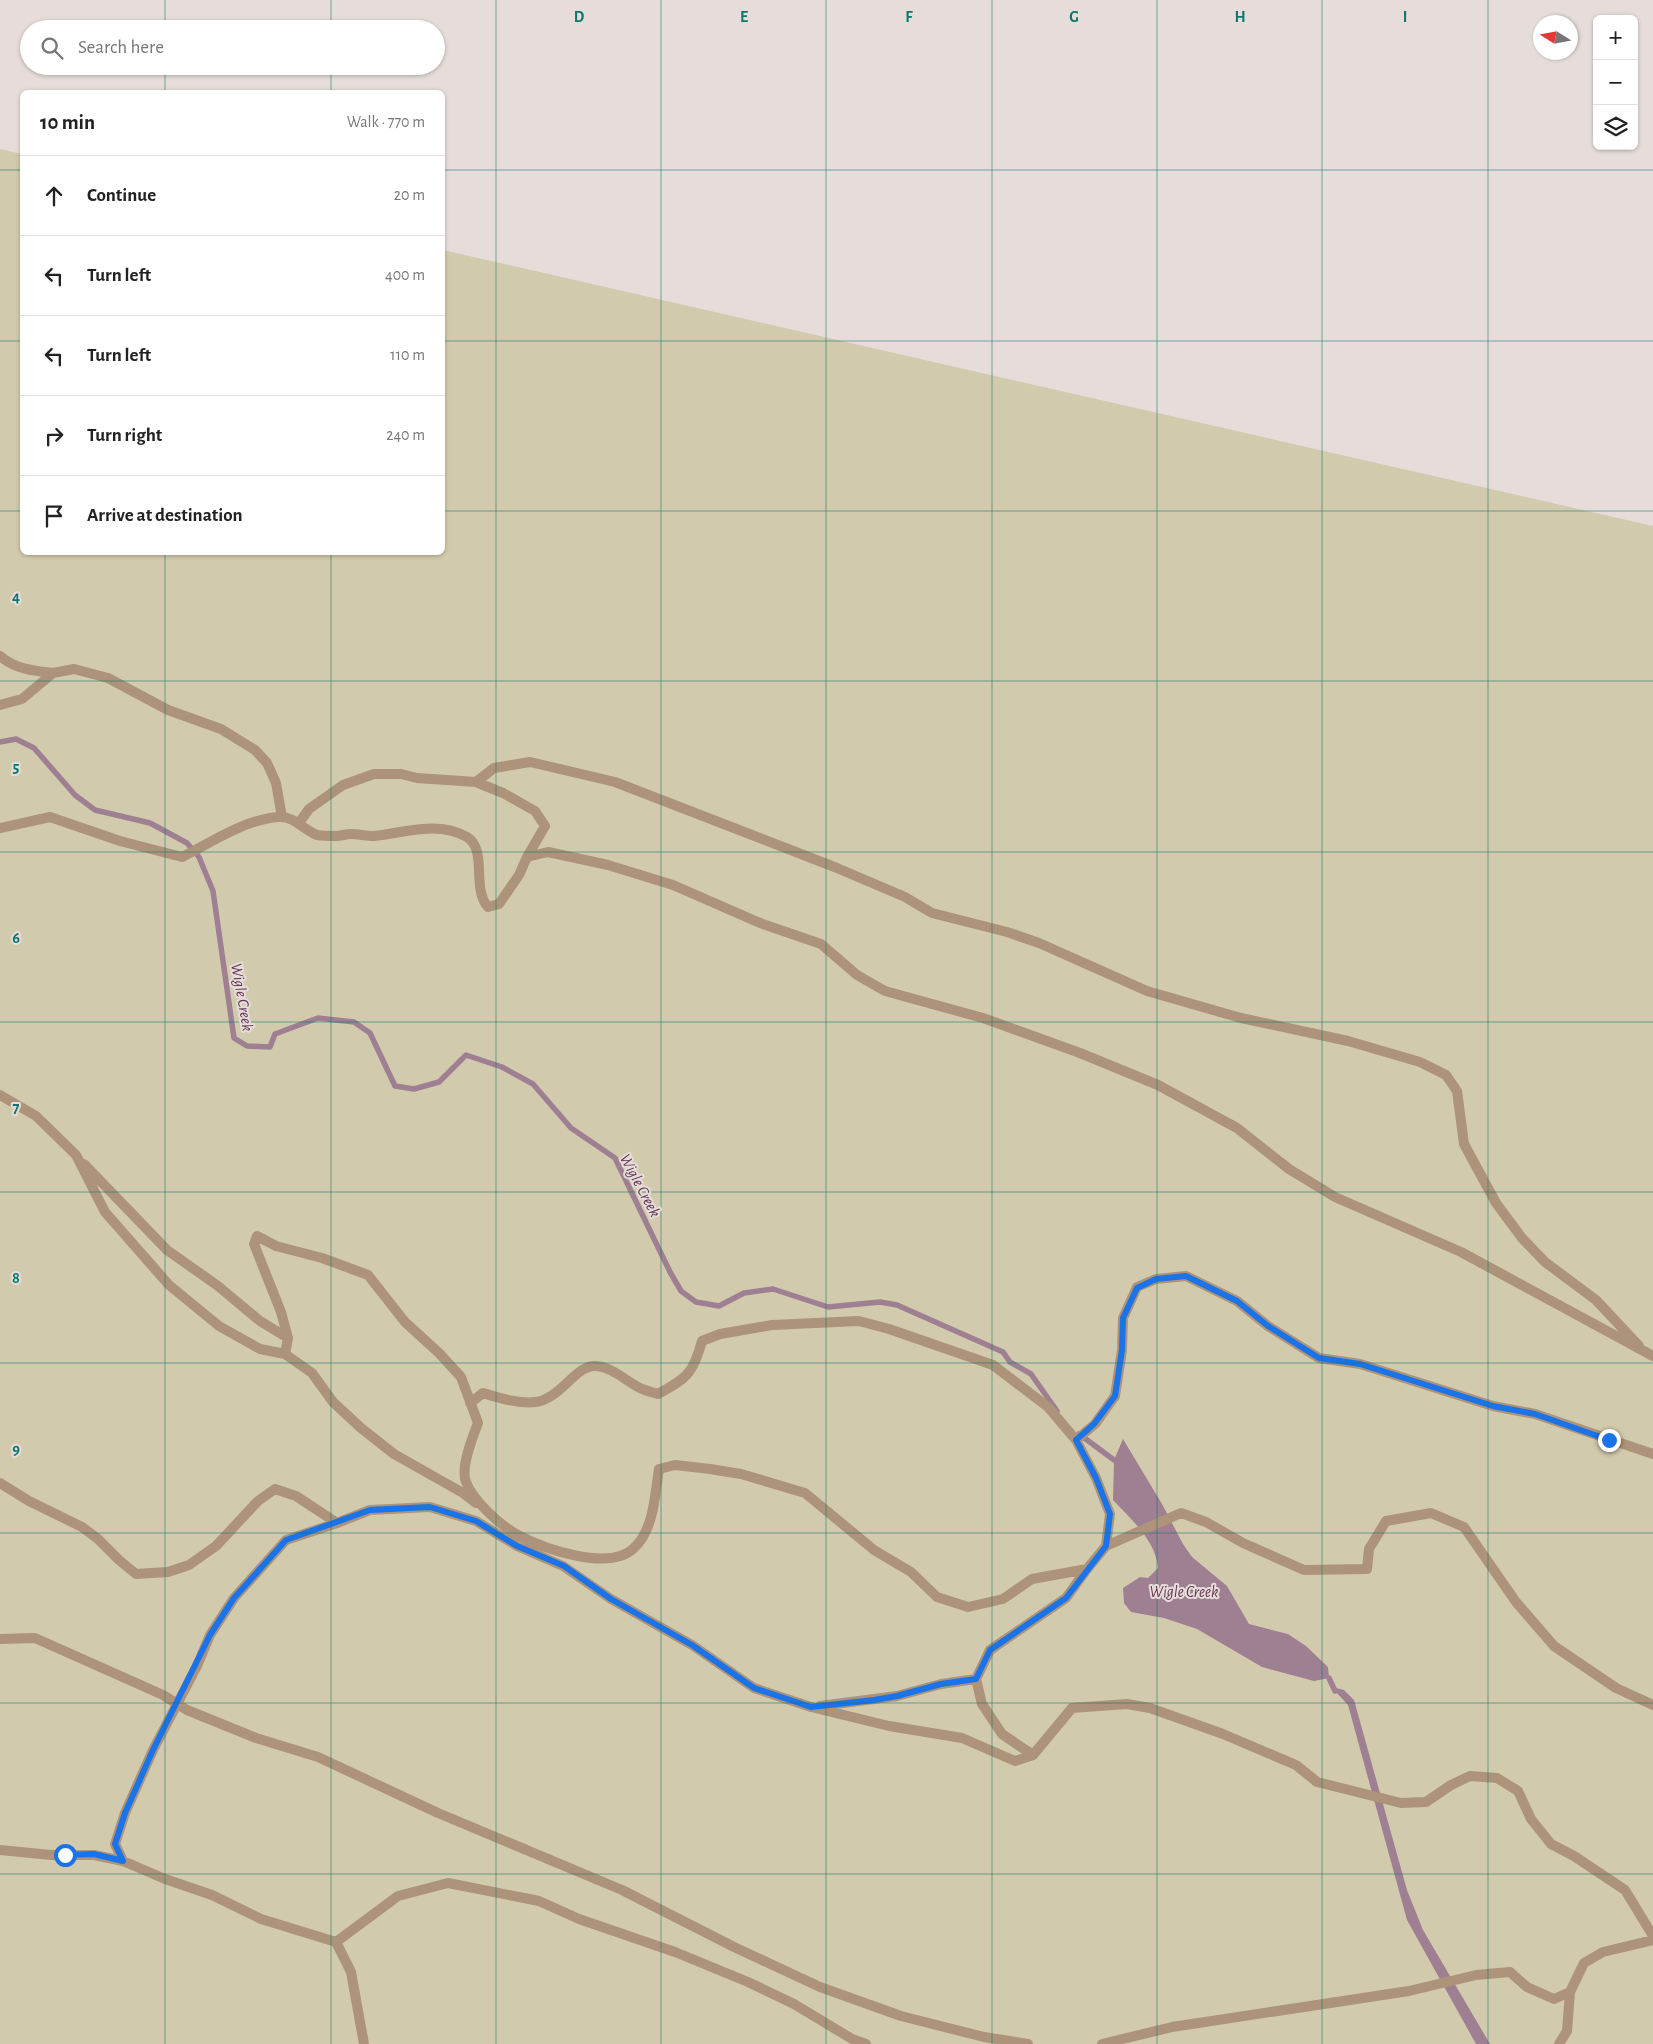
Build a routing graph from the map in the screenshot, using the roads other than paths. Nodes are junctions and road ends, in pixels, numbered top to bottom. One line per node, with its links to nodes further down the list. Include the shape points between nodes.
1 (0, 656): 2 (lane, via 10,664)
2 (54, 673): 3 (lane, via 22,698); 5 (lane, via 74,669 108,678 168,710 241,740 267,763 276,783)
3 (0, 705)
4 (476, 782): 6 (lane, via 374,774 343,785 309,809); 8 (lane, via 503,792 535,811 545,826); 13 (lane, via 494,768 530,762 615,782 838,868 905,897 932,913 1039,943 1147,991 1232,1016 1348,1041 1420,1062 1446,1075 1456,1091 1464,1144 1496,1203 1522,1238 1546,1262 1596,1300)
5 (282, 817): 6 (lane); 7 (lane, via 241,828 182,857 120,841 50,817)
6 (299, 823): 8 (lane, via 317,834 372,836 428,828 450,830 468,838 478,854 482,900 488,907 499,904)
7 (0, 828)
8 (527, 857): 13 (lane, via 548,852 608,865 673,885 760,923 821,944 857,975 885,991 983,1018 1158,1085 1237,1128 1289,1169 1335,1197 1462,1252)
9 (0, 1095): 10 (lane, via 36,1116)
10 (76, 1155): 11 (lane, via 167,1250 260,1321); 12 (lane, via 106,1212 169,1285 219,1326 260,1349)
11 (288, 1338): 12 (lane); 14 (lane, via 254,1244 257,1236 276,1246 368,1275 405,1322 461,1377)
12 (285, 1354): 18 (lane, via 312,1373 334,1402 394,1454)
13 (1649, 1354)
14 (470, 1403): 15 (lane, via 482,1393 506,1400 536,1402 561,1390 578,1371 595,1365 619,1374 641,1389 658,1394 685,1379 696,1362 702,1341 720,1334 772,1325 859,1321 993,1365 1048,1407); 18 (lane, via 478,1423 468,1449 465,1481)
15 (1076, 1440): 16 (lane, via 1094,1424 1115,1396 1123,1318 1137,1288 1156,1279 1186,1276 1237,1301 1268,1326 1319,1358 1360,1364 1493,1406 1535,1414); 20 (lane, via 1110,1514)
16 (1653, 1454)
17 (0, 1483): 19 (lane, via 82,1527 136,1574 168,1572 189,1565 216,1546 258,1501 275,1489 296,1496)
18 (485, 1510): 21 (lane, via 518,1535 567,1555 611,1559 634,1549 647,1529 659,1469 675,1465 741,1474 805,1492 874,1550 911,1572 937,1597 968,1606 1003,1599 1032,1579)
19 (337, 1523): 24 (lane, via 286,1540 258,1570 220,1620); 26 (lane, via 370,1510 430,1507 476,1521 517,1546 564,1566 611,1599 692,1645 754,1688)
20 (1106, 1546): 21 (lane); 25 (lane, via 1181,1513 1304,1570 1367,1569 1369,1549 1386,1521 1431,1513 1464,1527 1516,1602 1554,1646 1616,1688)
21 (1087, 1569): 23 (lane, via 1066,1598 990,1650)
22 (0, 1639): 24 (lane, via 35,1638)
23 (976, 1679): 26 (lane, via 874,1700); 27 (lane, via 982,1704 1002,1734)
24 (176, 1703): 29 (lane, via 125,1813 115,1844); 35 (lane, via 256,1738 318,1757 438,1813 622,1890 820,1987 901,2016)
25 (1653, 1705)
26 (811, 1707): 27 (lane, via 889,1726 962,1738 1015,1761)
27 (1033, 1755): 30 (lane, via 1072,1708 1128,1704 1150,1708 1223,1734 1296,1765 1317,1782 1401,1803 1426,1802 1470,1776 1497,1778 1518,1791 1531,1819 1551,1844 1625,1890)
28 (0, 1850): 29 (lane, via 51,1855 94,1854)
29 (123, 1861): 31 (lane, via 212,1895 261,1919)
30 (1653, 1938): 32 (lane, via 1603,1952 1584,1963)
31 (336, 1942): 33 (lane, via 351,1972); 34 (lane, via 398,1896 448,1884 539,1901 756,1985)
32 (1570, 1992): 36 (lane, via 1554,1999 1527,1987 1510,1972 1476,1975 1409,1991 1172,2026); 37 (lane, via 1567,2031)
33 (364, 2044)
34 (866, 2044)
35 (1028, 2044)
36 (1102, 2044)
37 (1559, 2044)

